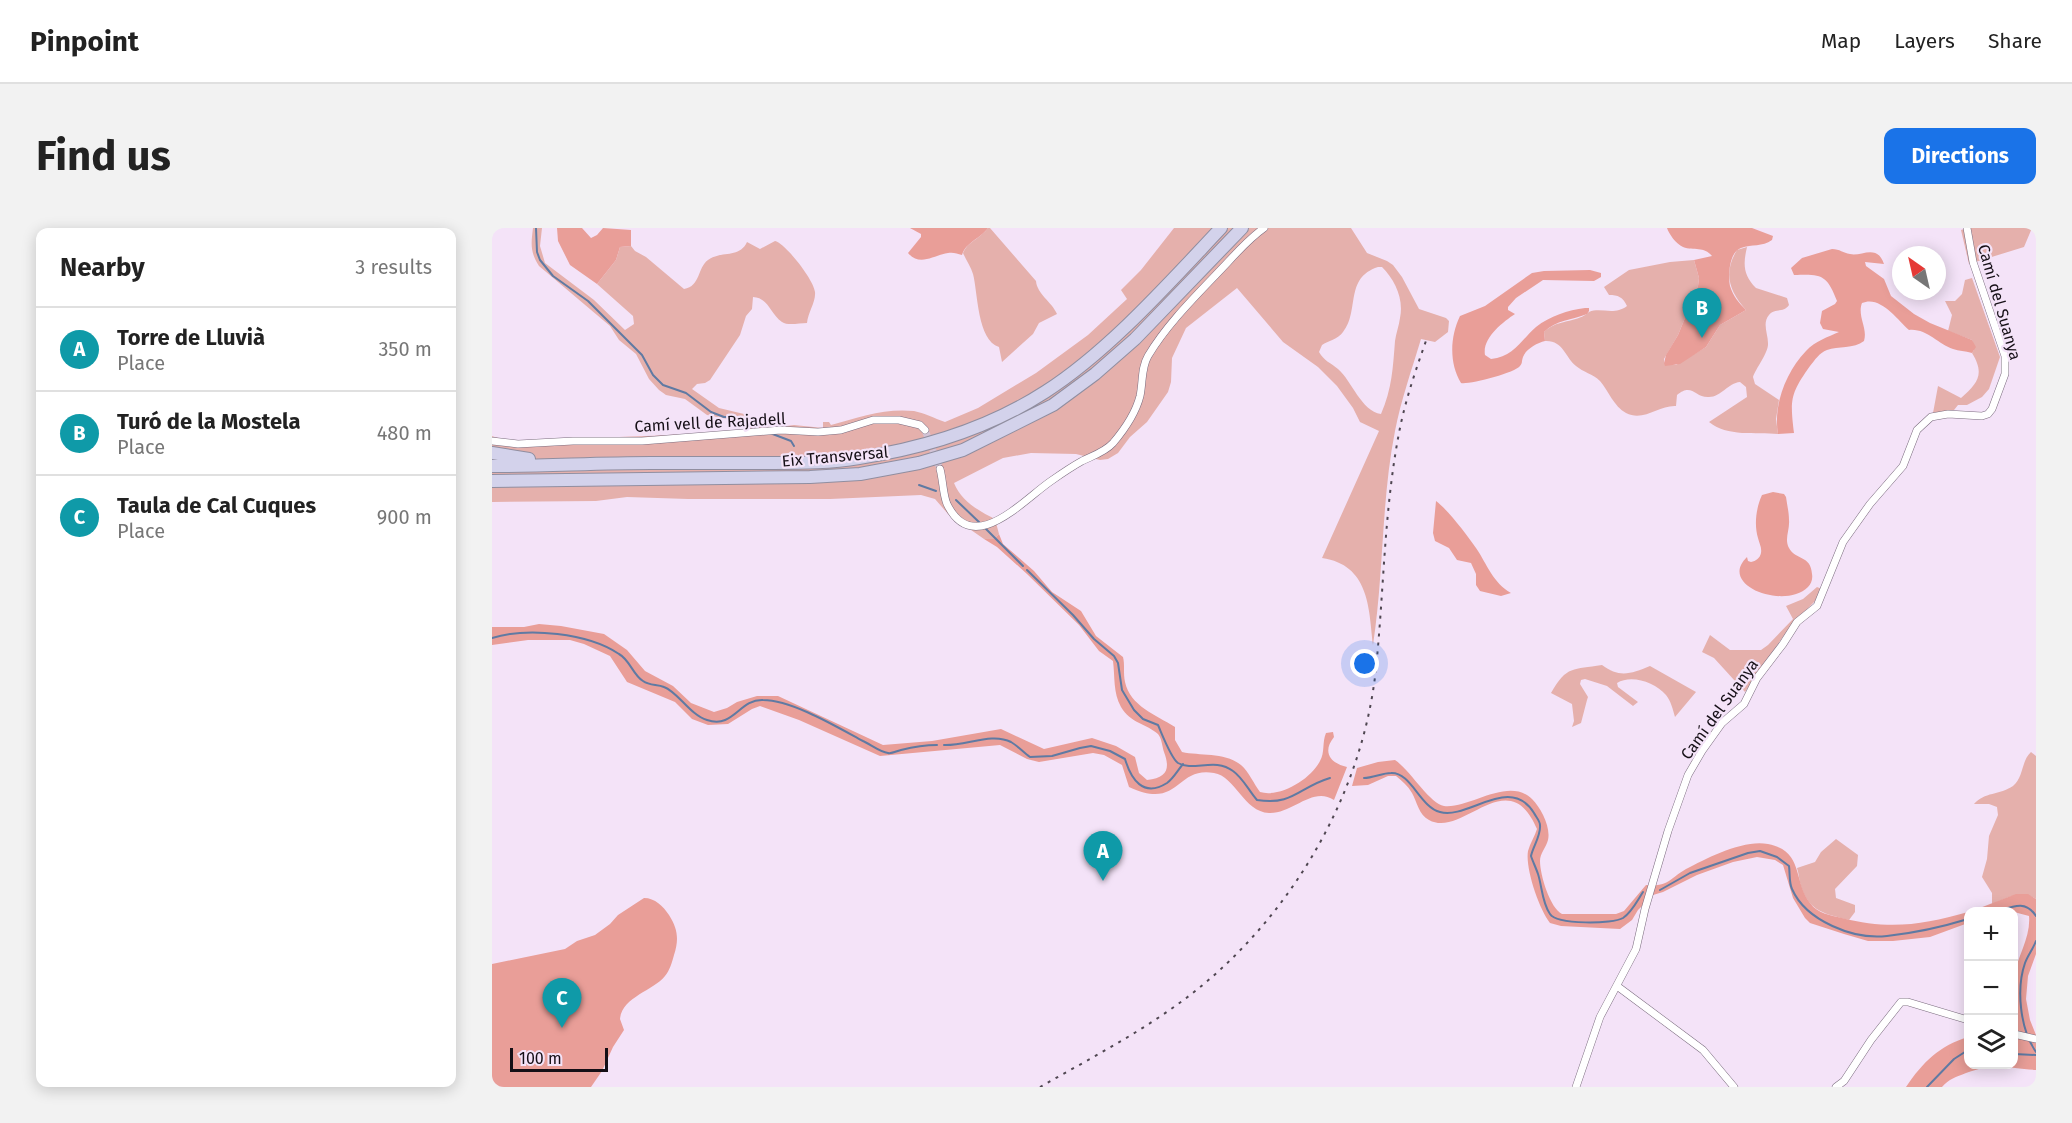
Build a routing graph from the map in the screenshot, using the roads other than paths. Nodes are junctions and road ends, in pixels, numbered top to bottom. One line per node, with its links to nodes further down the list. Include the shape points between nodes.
1 (1221, 228): 8 (highway, Eix Transversal, via 1084,363 1010,412 956,436 857,459 812,463)
2 (1242, 228): 11 (highway, Eix Transversal, via 1135,339 1095,374 1053,405 963,450 860,474)
3 (1264, 228): 10 (street, via 1212,277 1148,357 1133,413 1107,449 1052,480 998,521 979,527 966,524 951,510)
4 (1966, 228): 12 (street, Camí del Suanya, via 1973,262 2005,356 2005,374 1992,409 1982,416 1931,417 1917,430 1903,466 1843,542 1817,606 1797,622 1757,678 1744,704 1722,723 1702,751 1688,775 1668,831 1636,948)
5 (925, 430): 6 (street, Camí vell de Rajadell, via 913,422 873,420 818,432 781,430 642,441)
6 (492, 441)
7 (492, 453): 8 (highway)
8 (602, 463): 9 (highway, Eix Transversal)
9 (492, 466)
10 (940, 469)
11 (492, 481)
12 (1617, 986): 16 (street, Camí del Suanya, via 1600,1017); 17 (street, via 1703,1050)
13 (1964, 1019): 18 (street, via 1901,1002)
14 (2018, 1035): 15 (street)
15 (2036, 1039)
16 (1576, 1087)
17 (1734, 1087)
18 (1836, 1087)

